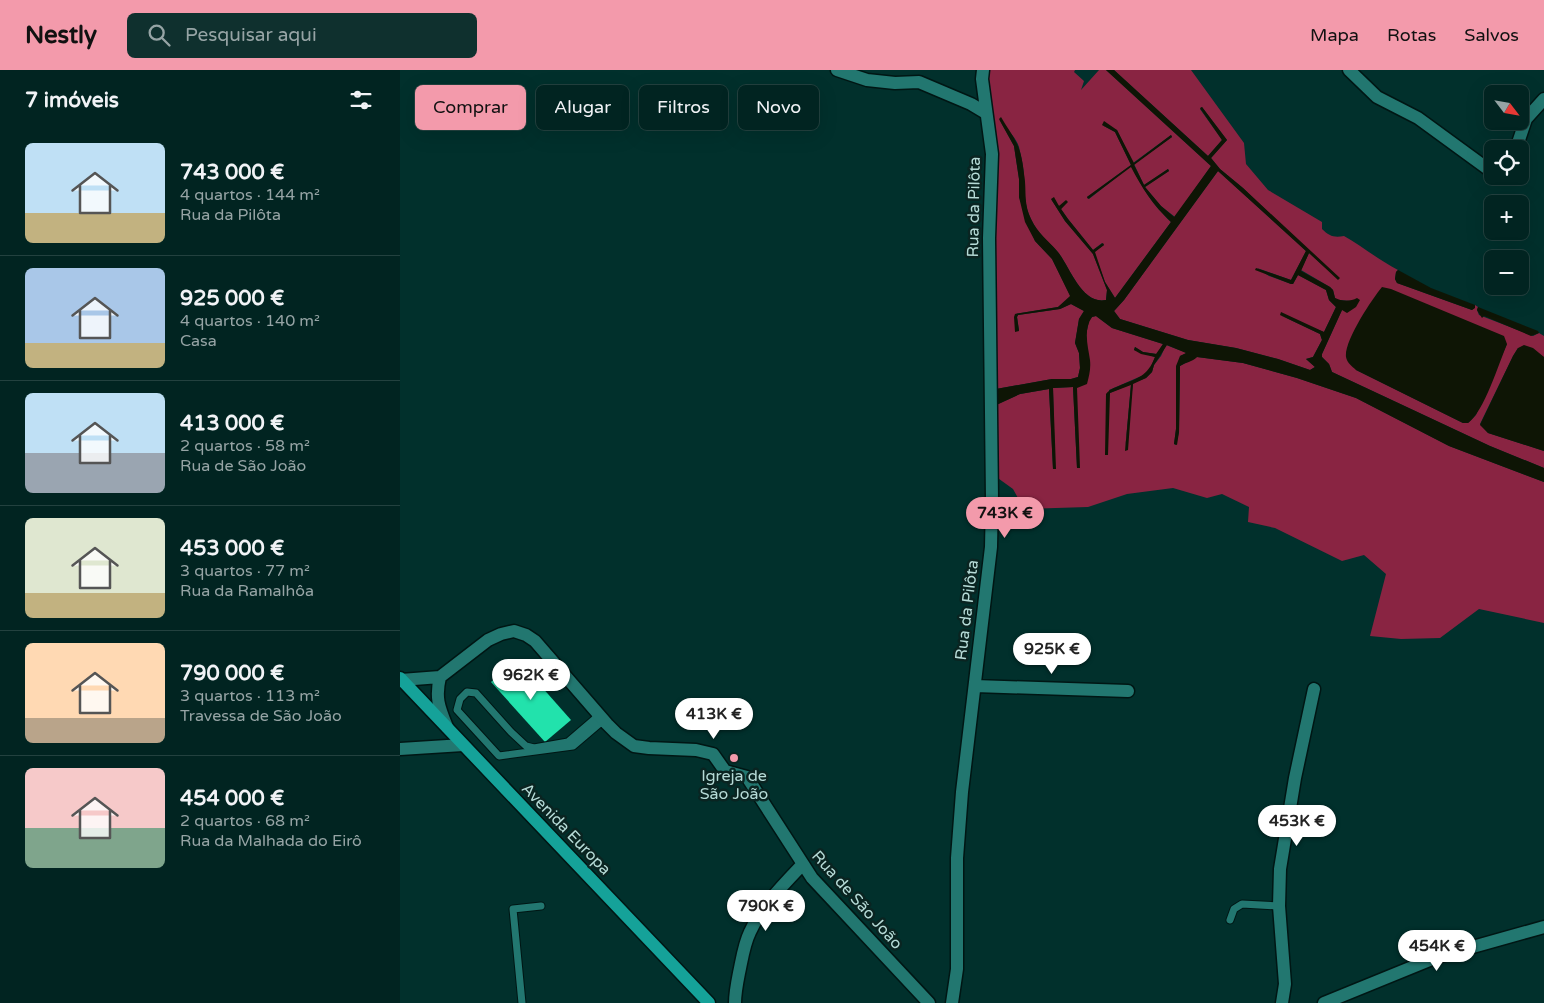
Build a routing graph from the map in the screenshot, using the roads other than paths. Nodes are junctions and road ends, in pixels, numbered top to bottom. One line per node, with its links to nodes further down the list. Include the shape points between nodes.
1 (837, 70): 5 (street, via 867,80 919,82)
2 (983, 70): 5 (street, Rua da Pilôta)
3 (1348, 70): 7 (street, via 1377,97 1418,118)
4 (1544, 99): 6 (street, via 1526,119)
5 (986, 113): 10 (street, Rua da Pilôta, via 992,154 989,238 992,499 991,547)
6 (1519, 140)
7 (1484, 166)
8 (440, 677): 9 (street); 13 (street, Rua de São João, via 488,640 514,631 535,642); 15 (street, via 438,705)
9 (401, 679): 15 (main road, Avenida Europa)
10 (975, 686): 12 (street); 27 (street, Rua da Pilôta, via 957,858 957,970)
11 (1314, 689): 20 (street, via 1286,828)
12 (1128, 691)
13 (596, 710): 14 (street, Rua de São João); 14 (lane, via 596,718 568,742 534,748 526,746 511,732 476,693 467,692 460,699 457,710 499,756 573,746 600,723)
14 (607, 724): 18 (street, Rua de São João, via 634,746 713,754 725,771 747,777)
15 (447, 728): 16 (main road, Avenida Europa)
16 (464, 745): 17 (street); 24 (main road, Avenida Europa)
17 (400, 749)
18 (802, 865): 25 (street, via 778,890 749,933); 26 (street, Rua de São João)
19 (541, 906): 23 (lane, via 513,909)
20 (1279, 906): 21 (lane, via 1242,904 1234,909); 28 (street, via 1285,984)
21 (1230, 920)
22 (1544, 927): 29 (street, via 1437,957)
23 (522, 1003)
24 (709, 1003)
25 (735, 1003)
26 (929, 1003)
27 (952, 1003)
28 (1282, 1003)
29 (1324, 1003)

